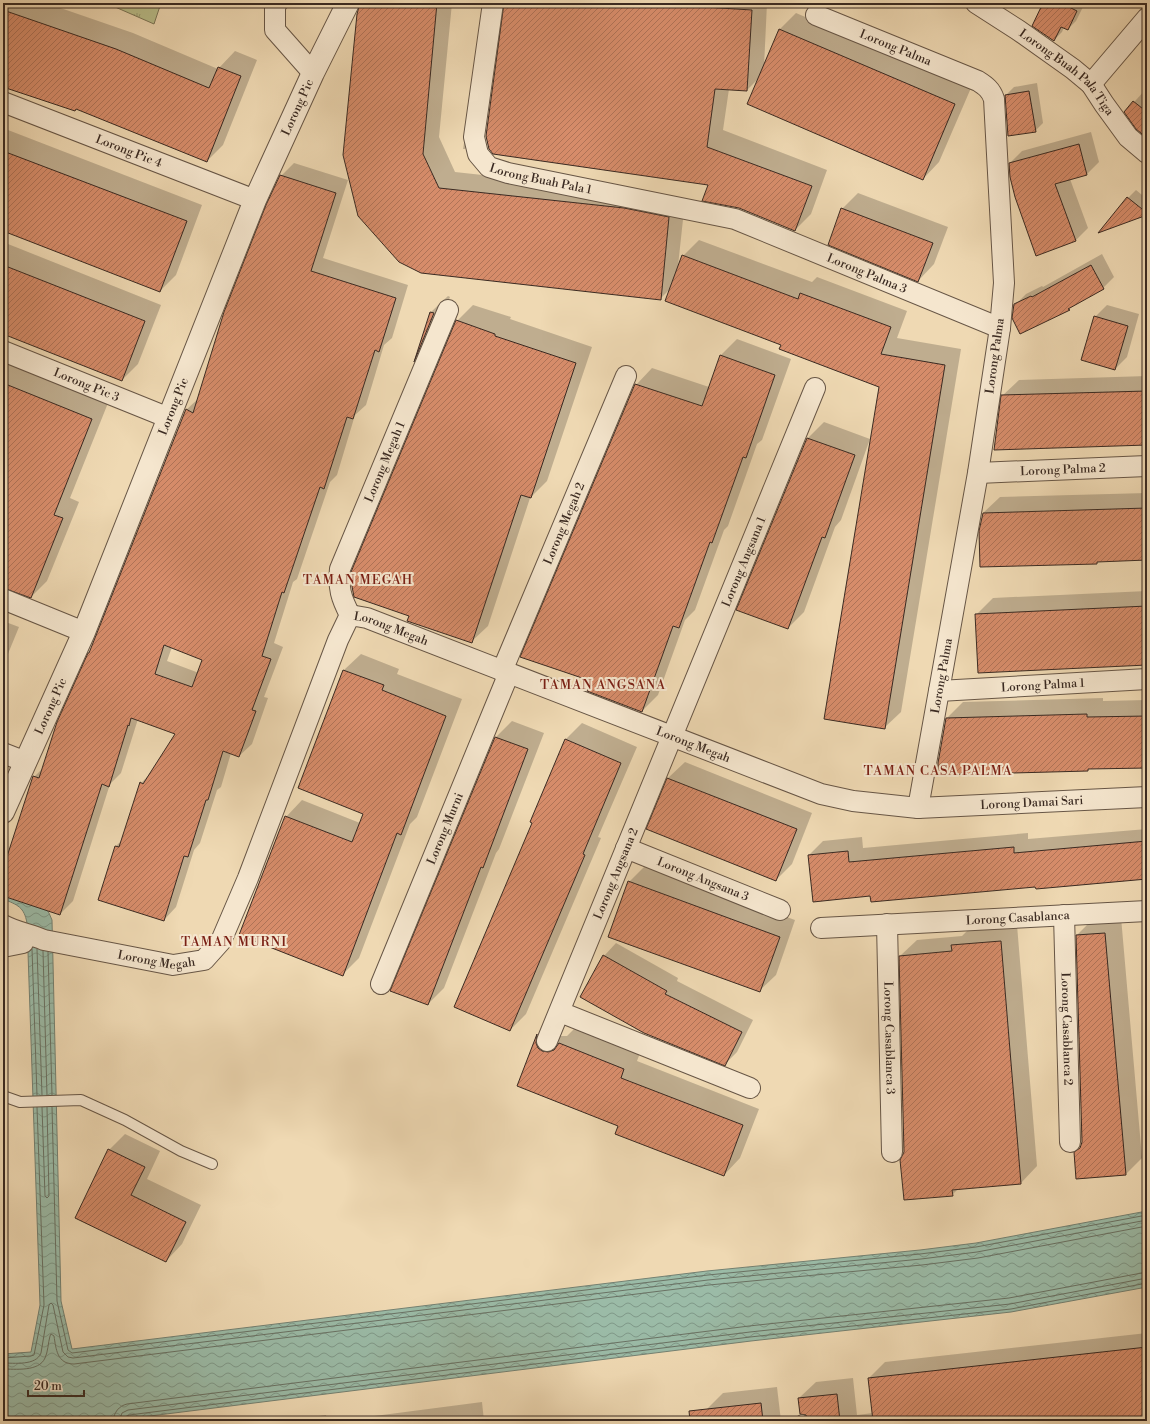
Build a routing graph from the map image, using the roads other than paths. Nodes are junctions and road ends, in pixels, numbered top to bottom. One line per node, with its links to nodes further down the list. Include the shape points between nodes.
1 (276, 3): 7 (street, via 275,30)
2 (348, 3): 7 (street, Lorong Pic)
3 (493, 3): 12 (street, Lorong Buah Pala 1, via 474,137 478,154 489,168)
4 (976, 3): 8 (street, Lorong Buah Pala Tiga, via 1018,30)
5 (816, 15): 14 (street, Lorong Palma, via 978,81 992,91 1004,282)
6 (1147, 18): 8 (street)
7 (313, 73): 11 (street, Lorong Pic)
8 (1091, 84): 10 (street, Lorong Buah Pala Tiga, via 1128,137)
9 (3, 102): 11 (street, Lorong Pic 4)
10 (1147, 153)
11 (255, 200): 18 (street, Lorong Pic)
12 (735, 219): 14 (street, Lorong Palma 3)
13 (448, 310): 22 (street, Lorong Megah 1, via 340,569 342,600)
14 (1000, 328): 20 (street, Lorong Palma)
15 (3, 351): 18 (street, Lorong Pic 3)
16 (626, 376): 24 (street, Lorong Megah 2)
17 (816, 388): 27 (street, Lorong Angsana 1)
18 (169, 418): 23 (street, Lorong Pic)
19 (1147, 466): 20 (street, Lorong Palma 2)
20 (978, 473): 26 (street, Lorong Palma)
21 (3, 599): 23 (street)
22 (350, 615): 24 (street, Lorong Megah, via 367,618); 41 (street, Lorong Megah, via 338,640 248,878 221,941 204,960 173,965 52,942 34,944)
23 (84, 632): 29 (street, Lorong Pic)
24 (505, 672): 27 (street, Lorong Megah); 43 (street, Lorong Murni)
25 (1147, 680): 26 (street, Lorong Palma 1)
26 (939, 691): 31 (street, Lorong Palma)
27 (672, 736): 31 (street, Lorong Megah, via 821,794 853,801); 33 (street, Lorong Angsana 2)
28 (3, 753): 29 (street)
29 (26, 762): 32 (street, Lorong Pic)
30 (1147, 797): 31 (street, Lorong Damai Sari)
31 (918, 808)
32 (3, 812)
33 (626, 848): 34 (street, Lorong Angsana 3); 44 (street, Lorong Angsana 2)
34 (780, 910)
35 (1147, 911): 36 (street, Lorong Casablanca)
36 (1064, 915): 37 (street, Lorong Casablanca); 48 (street, Lorong Casablanca 2)
37 (888, 924): 39 (street, Lorong Casablanca); 49 (street, Lorong Casablanca 3)
38 (3, 925): 41 (street, Lorong Megah)
39 (821, 928)
40 (3, 938): 41 (street, Lorong Megah)
41 (24, 938): 42 (street)
42 (3, 947)
43 (381, 984)
44 (560, 1012): 45 (street, Lorong Angsana 2); 46 (street)
45 (547, 1041)
46 (750, 1088)
47 (3, 1096): 50 (lane, via 20,1102 81,1100)
48 (1070, 1142)
49 (892, 1152)
50 (212, 1164)

